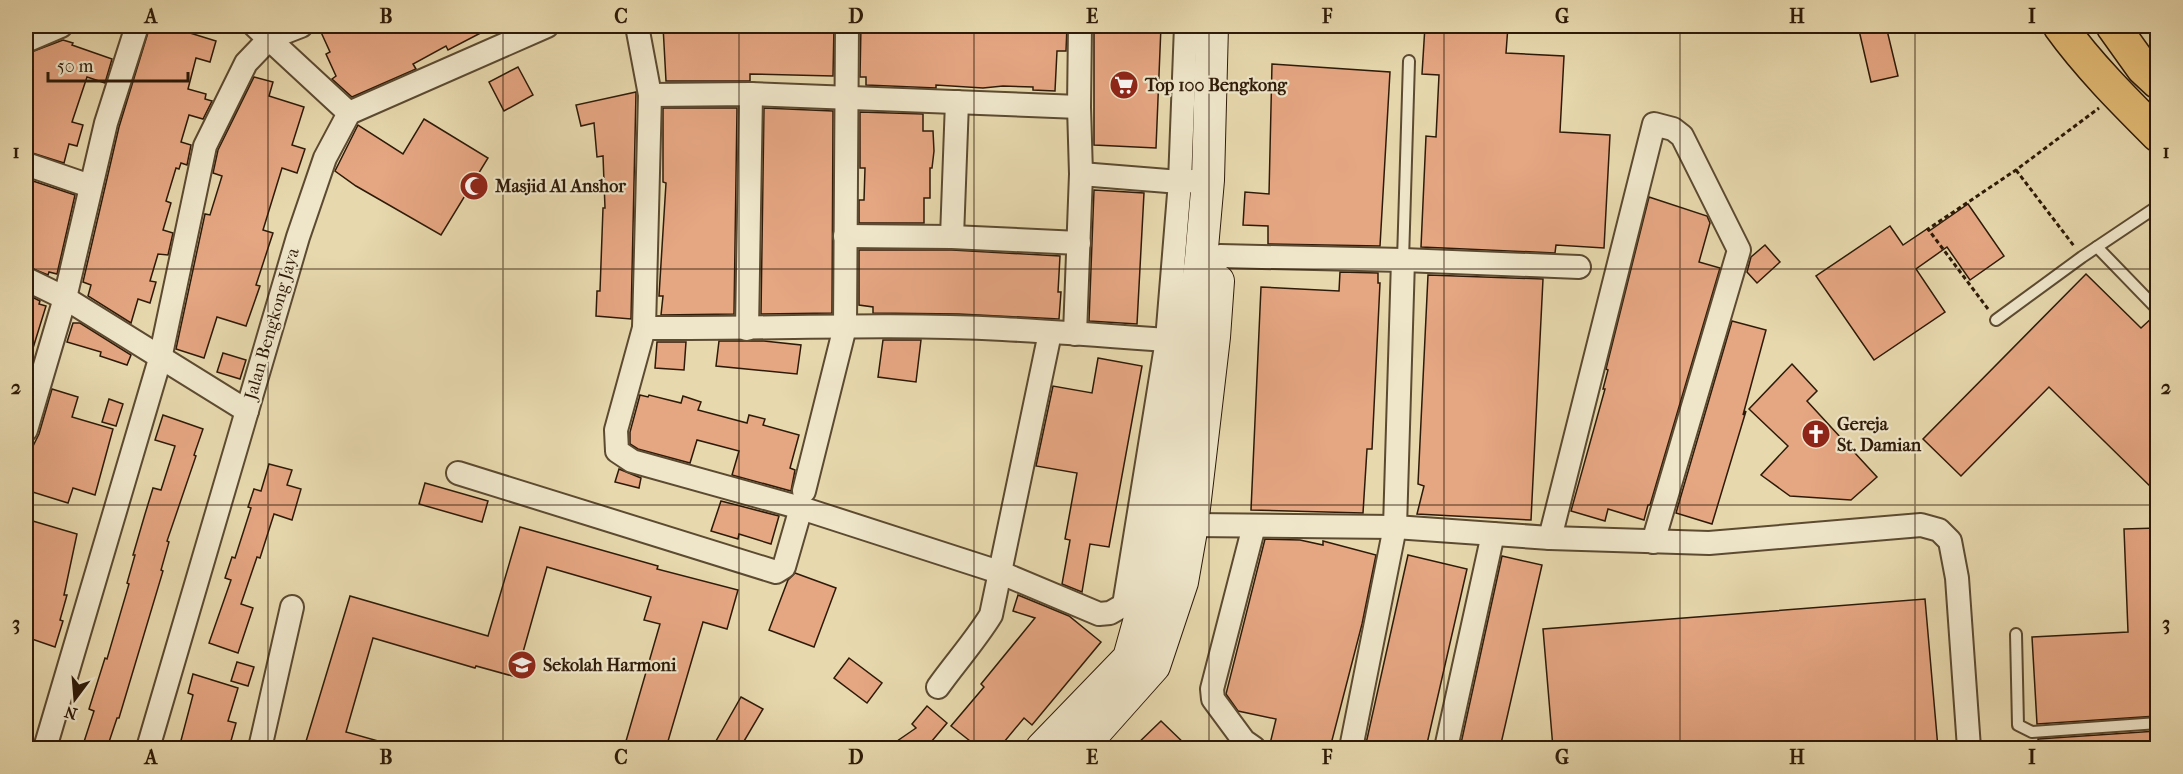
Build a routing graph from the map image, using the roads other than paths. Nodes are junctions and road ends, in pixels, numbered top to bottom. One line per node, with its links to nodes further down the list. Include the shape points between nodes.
1 (61, 26): 14 (street)
2 (137, 26): 27 (street)
3 (301, 26): 13 (street)
4 (547, 26): 22 (street)
5 (637, 26): 18 (street)
6 (847, 26): 19 (street)
7 (1080, 26): 21 (street)
8 (1186, 26): 26 (street)
9 (1212, 26): 26 (main road)
10 (1233, 26): 33 (main road)
11 (2060, 26): 23 (main road, via 2117,95)
12 (2113, 26): 16 (main road)
13 (262, 32): 22 (street); 46 (street, via 205,146)
14 (26, 41)
15 (1409, 61): 34 (lane)
16 (2157, 82)
17 (751, 94): 18 (street); 19 (street); 42 (street)
18 (650, 95): 41 (street)
19 (846, 98): 20 (street); 29 (street)
20 (957, 102): 21 (street); 30 (street)
21 (1079, 107): 25 (street)
22 (349, 113): 47 (street, Jalan Bengkong Jaya, via 325,158)
23 (2157, 135)
24 (26, 164): 27 (street)
25 (1081, 174): 26 (street); 31 (street)
26 (1194, 181): 45 (main road)
27 (90, 186): 37 (street)
28 (2155, 212): 32 (lane)
29 (845, 236): 30 (street); 40 (street)
30 (952, 237): 31 (street)
31 (1079, 243): 44 (street)
32 (2097, 247): 38 (lane); 39 (lane)
33 (1220, 256): 34 (street); 51 (main road)
34 (1403, 260): 35 (street); 53 (street)
35 (1579, 267)
36 (26, 279): 37 (street)
37 (64, 298): 46 (street); 48 (street)
38 (2157, 310)
39 (1996, 320)
40 (845, 327): 42 (street); 43 (street); 50 (street)
41 (644, 328): 42 (street); 50 (street, via 616,430 617,451 632,461)
42 (747, 329)
43 (1050, 333): 44 (street); 58 (street)
44 (1075, 334): 45 (street)
45 (1179, 339): 57 (main road)
46 (160, 359): 47 (street); 63 (street)
47 (247, 411): 64 (street, Jalan Bengkong Jaya)
48 (26, 430)
49 (458, 473): 50 (street, via 776,572 784,567)
50 (803, 499): 58 (street)
51 (1192, 525): 52 (street); 67 (main road, via 1182,582 1154,666)
52 (1254, 526): 53 (street); 68 (street, via 1212,689 1213,699 1244,741)
53 (1395, 527): 54 (street); 69 (street)
54 (1493, 534): 55 (street); 70 (street)
55 (1550, 538): 56 (street); 56 (street, via 1654,124 1682,136 1739,250)
56 (1653, 542): 71 (street, via 1709,543 1921,525 1940,530 1950,542 1957,578)
57 (1146, 548): 58 (street, via 1124,605 1110,614 1099,614); 66 (main road, via 1129,658)
58 (999, 572): 61 (street, via 991,615)
59 (292, 606): 65 (street)
60 (2016, 634): 62 (lane, via 2018,725 2022,729 2032,732)
61 (938, 687)
62 (2157, 723)
63 (45, 748)
64 (148, 748)
65 (260, 748)
66 (1042, 748)
67 (1081, 748)
68 (1254, 748)
69 (1351, 748)
70 (1446, 748)
71 (1969, 748)

